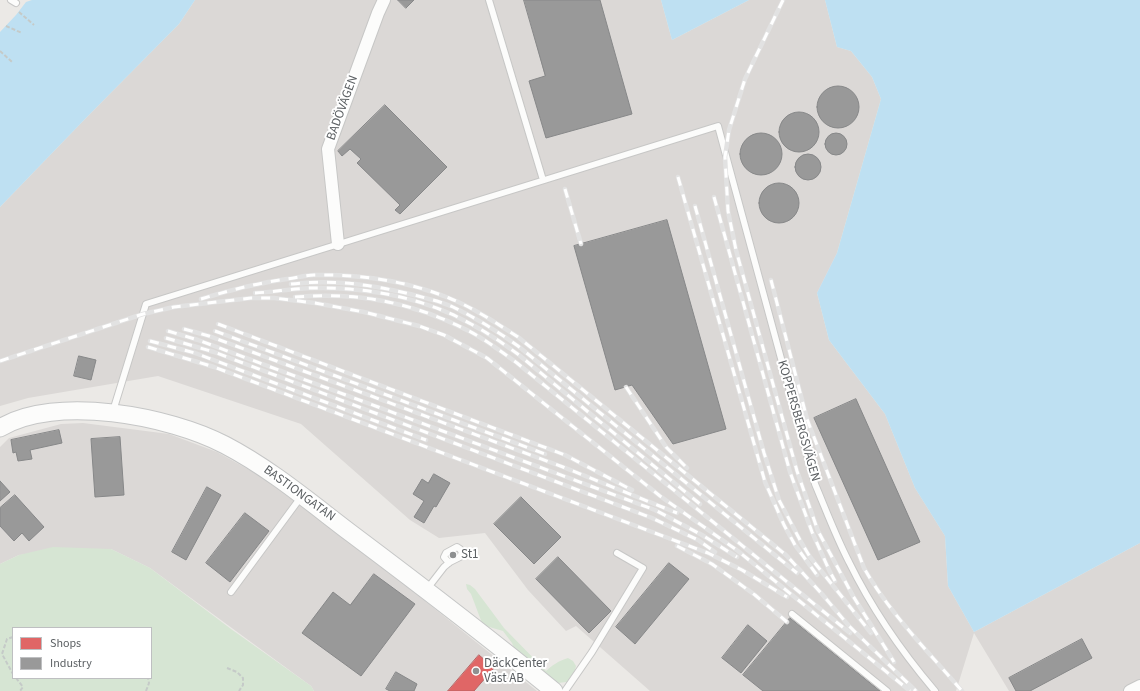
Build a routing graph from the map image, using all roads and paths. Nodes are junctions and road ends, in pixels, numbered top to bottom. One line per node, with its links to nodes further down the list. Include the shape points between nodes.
1 (384, 0): 10 (street, BADÖVÄGEN, via 328,149)
2 (489, 0): 9 (lane)
3 (19, 12): 4 (path)
4 (34, 25)
5 (6, 26): 6 (path)
6 (22, 33)
7 (0, 51): 8 (path)
8 (12, 62)
9 (543, 180): 10 (lane); 31 (lane, KOPPERSBERGSVÄGEN, via 718,126 815,484 839,541 872,603 902,650)
10 (338, 244): 11 (lane, via 146,304)
11 (113, 412): 12 (main road, BASTIONGATAN, via 34,415); 13 (main road, BASTIONGATAN, via 175,426 224,444)
12 (0, 428)
13 (302, 496): 16 (main road, BASTIONGATAN); 17 (lane)
14 (617, 553): 29 (lane, via 643,568)
15 (449, 563): 16 (lane)
16 (426, 590): 28 (main road, BASTIONGATAN)
17 (231, 592)
18 (792, 614): 30 (lane)
19 (12, 637): 21 (path, via 7,639 2,654)
20 (227, 668): 27 (path, via 243,678 243,685)
21 (12, 672)
22 (17, 679): 25 (path, via 24,687)
23 (148, 679): 26 (path)
24 (1140, 686): 32 (street)
25 (20, 691)
26 (146, 691)
27 (239, 691)
28 (554, 691)
29 (565, 691)
30 (887, 691)
31 (935, 691)
32 (1130, 691)

